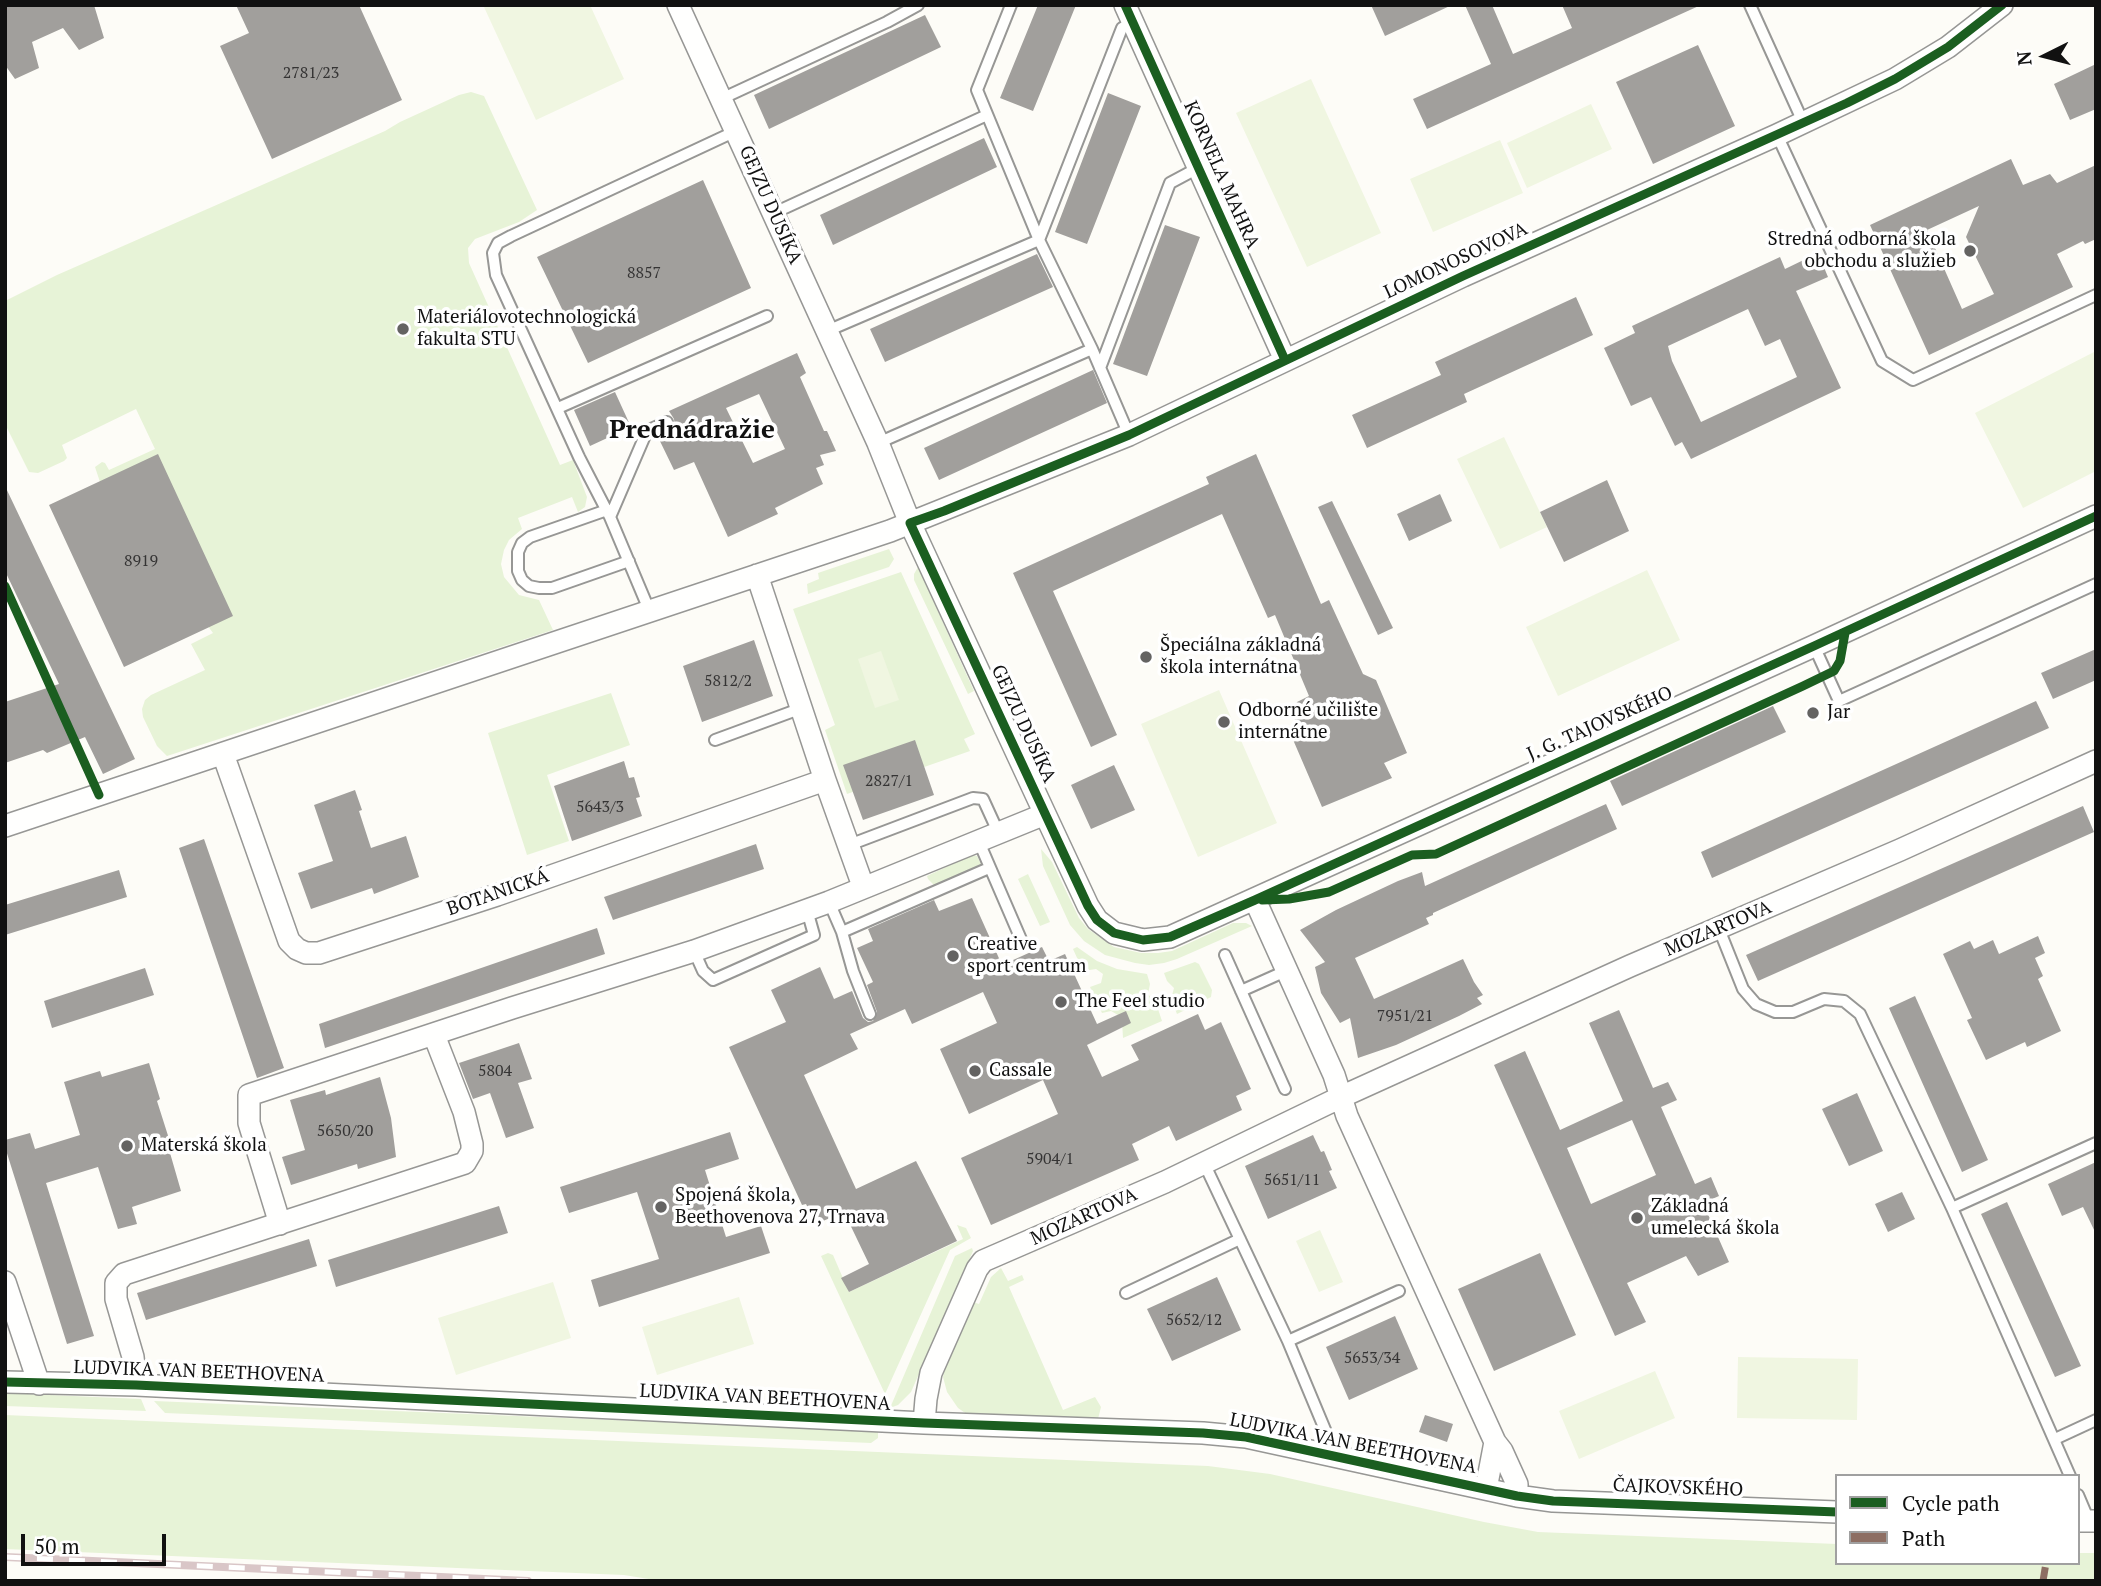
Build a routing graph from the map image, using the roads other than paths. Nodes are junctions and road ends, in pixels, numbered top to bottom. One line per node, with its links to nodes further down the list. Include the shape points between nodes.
1 (678, 5): 7 (street, GEJZU DUSÍKA)
2 (918, 5): 7 (lane)
3 (1011, 5): 8 (lane, via 977,90)
4 (1751, 5): 9 (lane)
5 (2002, 5): 9 (street, LOMONOSOVOVA, via 1948,47 1895,79)
6 (1128, 14): 12 (street, KORNELA MAHRA); 14 (lane)
7 (721, 99): 10 (street, GEJZU DUSÍKA)
8 (987, 115): 13 (lane); 14 (lane)
9 (1802, 122): 11 (street, LOMONOSOVOVA)
10 (736, 131): 13 (street, GEJZU DUSÍKA); 21 (lane, via 498,243 493,253 496,275)
11 (1777, 135): 15 (lane, via 1882,361 1913,380); 19 (street, LOMONOSOVOVA)
12 (1198, 168): 19 (street, KORNELA MAHRA); 20 (lane, via 1170,183)
13 (774, 213): 17 (street, GEJZU DUSÍKA)
14 (1039, 240): 17 (lane); 18 (lane)
15 (2096, 295)
16 (766, 316): 21 (lane)
17 (827, 331): 24 (street, GEJZU DUSÍKA)
18 (1092, 349): 20 (lane); 24 (lane)
19 (1285, 360): 23 (street, LOMONOSOVOVA)
20 (1100, 368): 23 (lane)
21 (558, 408): 25 (lane)
22 (667, 422): 25 (lane, via 647,431)
23 (1129, 435): 27 (street, LOMONOSOVOVA)
24 (878, 443): 27 (street, GEJZU DUSÍKA)
25 (608, 513): 28 (lane); 28 (lane, via 522,543 516,561 522,580 539,589 552,587)
26 (2096, 516): 32 (street, J. G. TAJOVSKÉHO)
27 (910, 523): 29 (street); 38 (street, GEJZU DUSÍKA)
28 (629, 561): 31 (lane)
29 (757, 575): 31 (street); 33 (street)
30 (2096, 584): 32 (lane, via 1839,701)
31 (650, 612): 35 (street)
32 (1815, 646): 45 (street, J. G. TAJOVSKÉHO)
33 (802, 708): 34 (lane); 37 (street)
34 (715, 740)
35 (223, 754): 37 (street, BOTANICKÁ, via 289,941 306,953 319,953 497,895); 39 (street)
36 (2096, 761): 48 (street, MOZARTOVA)
37 (825, 780): 42 (street)
38 (1045, 814): 40 (street); 50 (street, GEJZU DUSÍKA, via 1088,906)
39 (5, 826)
40 (999, 834): 41 (street); 42 (lane, via 983,799 973,797)
41 (978, 842): 43 (lane); 44 (street)
42 (849, 845): 44 (street)
43 (989, 868): 49 (lane); 51 (lane)
44 (863, 886): 46 (street)
45 (1255, 900): 50 (street, J. G. TAJOVSKÉHO, via 1170,937 1143,940); 54 (street)
46 (829, 902): 47 (street); 49 (lane)
47 (807, 910): 52 (street); 52 (lane, via 814,935 713,980)
48 (1719, 929): 59 (street, MOZARTOVA); 62 (lane, via 1743,989 1756,1004 1774,1012 1793,1012 1824,999 1844,1001 1860,1014)
49 (842, 932): 56 (lane)
50 (1114, 933)
51 (1023, 944)
52 (694, 951): 57 (street)
53 (1225, 954): 55 (lane)
54 (1288, 970): 55 (lane); 59 (street)
55 (1241, 991): 58 (lane)
56 (870, 1014)
57 (434, 1035): 63 (street, via 249,1095 249,1123); 63 (street, LUDVIKA VAN BEETHOVENA, via 464,1112 472,1144 466,1163)
58 (1285, 1089)
59 (1341, 1097): 61 (street, MOZARTOVA); 75 (street)
60 (2096, 1143): 62 (lane)
61 (1204, 1163): 64 (lane); 73 (street, MOZARTOVA, via 983,1261 931,1373)
62 (1952, 1208): 74 (lane)
63 (280, 1224): 71 (street, LUDVIKA VAN BEETHOVENA, via 121,1276 116,1299)
64 (1240, 1239): 67 (lane); 68 (lane)
65 (5, 1282): 70 (street)
66 (1399, 1291): 68 (lane)
67 (1126, 1293)
68 (1288, 1341): 76 (lane)
69 (5, 1382): 70 (street, LUDVIKA VAN BEETHOVENA)
70 (39, 1384): 71 (street, LUDVIKA VAN BEETHOVENA)
71 (136, 1385): 73 (street, LUDVIKA VAN BEETHOVENA)
72 (2096, 1420): 74 (lane)
73 (924, 1423): 76 (street, LUDVIKA VAN BEETHOVENA, via 1203,1433)
74 (2055, 1438): 77 (lane)
75 (1495, 1441): 78 (street); 79 (street, via 1517,1485)
76 (1336, 1456): 78 (street, LUDVIKA VAN BEETHOVENA)
77 (2069, 1474)
78 (1486, 1489): 79 (street, LUDVIKA VAN BEETHOVENA)
79 (1517, 1496): 81 (street, ČAJKOVSKÉHO)
80 (2080, 1500): 82 (lane)
81 (1835, 1512)
82 (2088, 1521)

